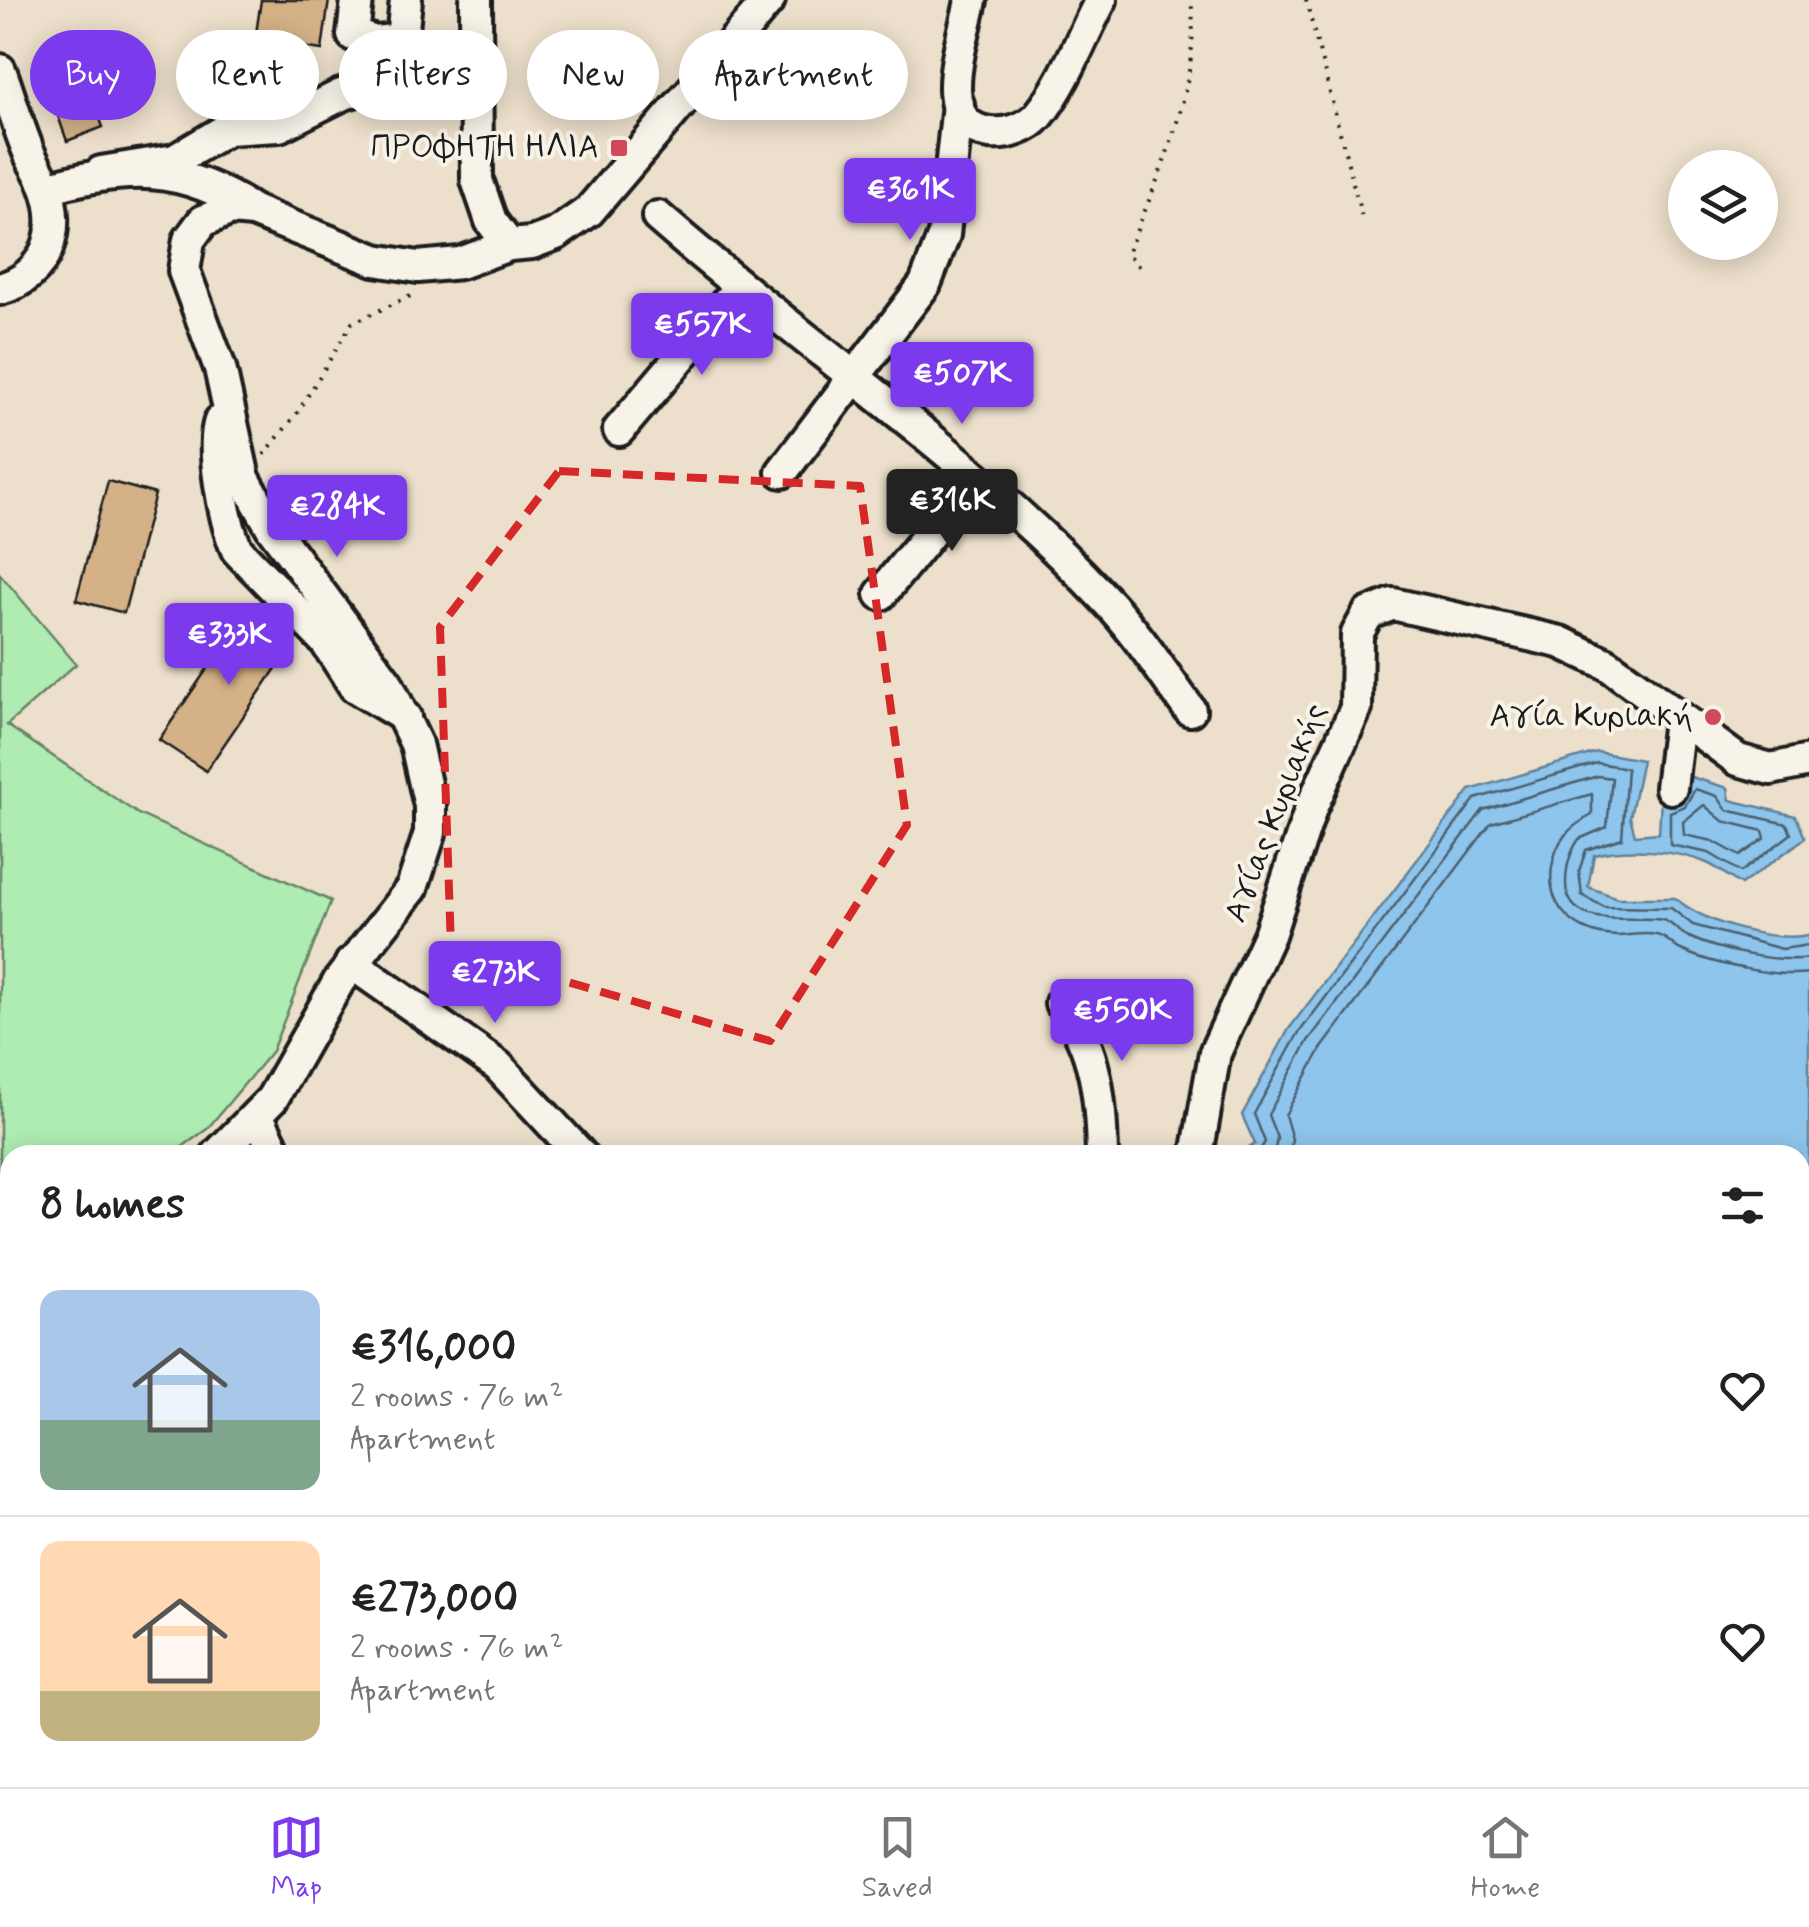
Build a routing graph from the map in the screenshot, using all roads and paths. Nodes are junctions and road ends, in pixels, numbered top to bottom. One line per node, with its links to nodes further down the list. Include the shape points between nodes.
1 (357, 0): 2 (street, via 354,34 384,42 402,39)
2 (406, 0)
3 (476, 0): 18 (street, via 477,180 491,221)
4 (769, 0): 18 (street, via 589,211 556,234)
5 (971, 0): 12 (street, via 954,84)
6 (1101, 0): 12 (street, via 1030,123 1007,133 974,130)
7 (1191, 0): 19 (path, via 1193,59 1184,100 1127,254)
8 (1306, 0): 17 (path)
9 (0, 70): 11 (street)
10 (339, 97): 13 (street, via 279,126 227,129 175,160)
11 (5, 100): 14 (street)
12 (958, 104): 23 (street, via 936,262 902,317)
13 (102, 172): 14 (street); 15 (street, via 190,178)
14 (47, 188): 21 (street, via 50,248 33,275)
15 (253, 211): 18 (street, via 396,265 460,263); 24 (street, via 214,214 194,230 184,256)
16 (658, 217): 20 (street)
17 (1362, 218)
18 (508, 245)
19 (1139, 266)
20 (739, 288): 23 (street); 25 (street)
21 (0, 290)
22 (420, 291): 28 (path, via 352,323 298,412)
23 (851, 378): 26 (street); 27 (street)
24 (226, 403): 28 (street); 31 (street, via 217,430 218,459 237,550 326,642 355,688)
25 (620, 430)
26 (782, 472)
27 (976, 477): 29 (street); 30 (street, via 1104,598)
28 (244, 478): 31 (street, via 272,528 375,663)
29 (882, 594)
30 (1190, 710)
31 (404, 717): 35 (street, via 430,806 428,848 412,888)
32 (1679, 720): 33 (street, Αγίας Κυριακής, via 1738,760 1771,769); 34 (street); 42 (street, Αγίας Κυριακής, via 1607,664 1560,642 1393,604 1368,614 1356,634 1356,708 1215,1053)
33 (1809, 761)
34 (1671, 788)
35 (352, 962): 37 (street); 40 (street, via 498,1066)
36 (1061, 1003): 41 (street, via 1081,1031 1096,1082)
37 (258, 1117): 38 (street); 39 (street)
38 (228, 1145)
39 (272, 1145)
40 (572, 1145)
41 (1103, 1145)
42 (1199, 1145)

